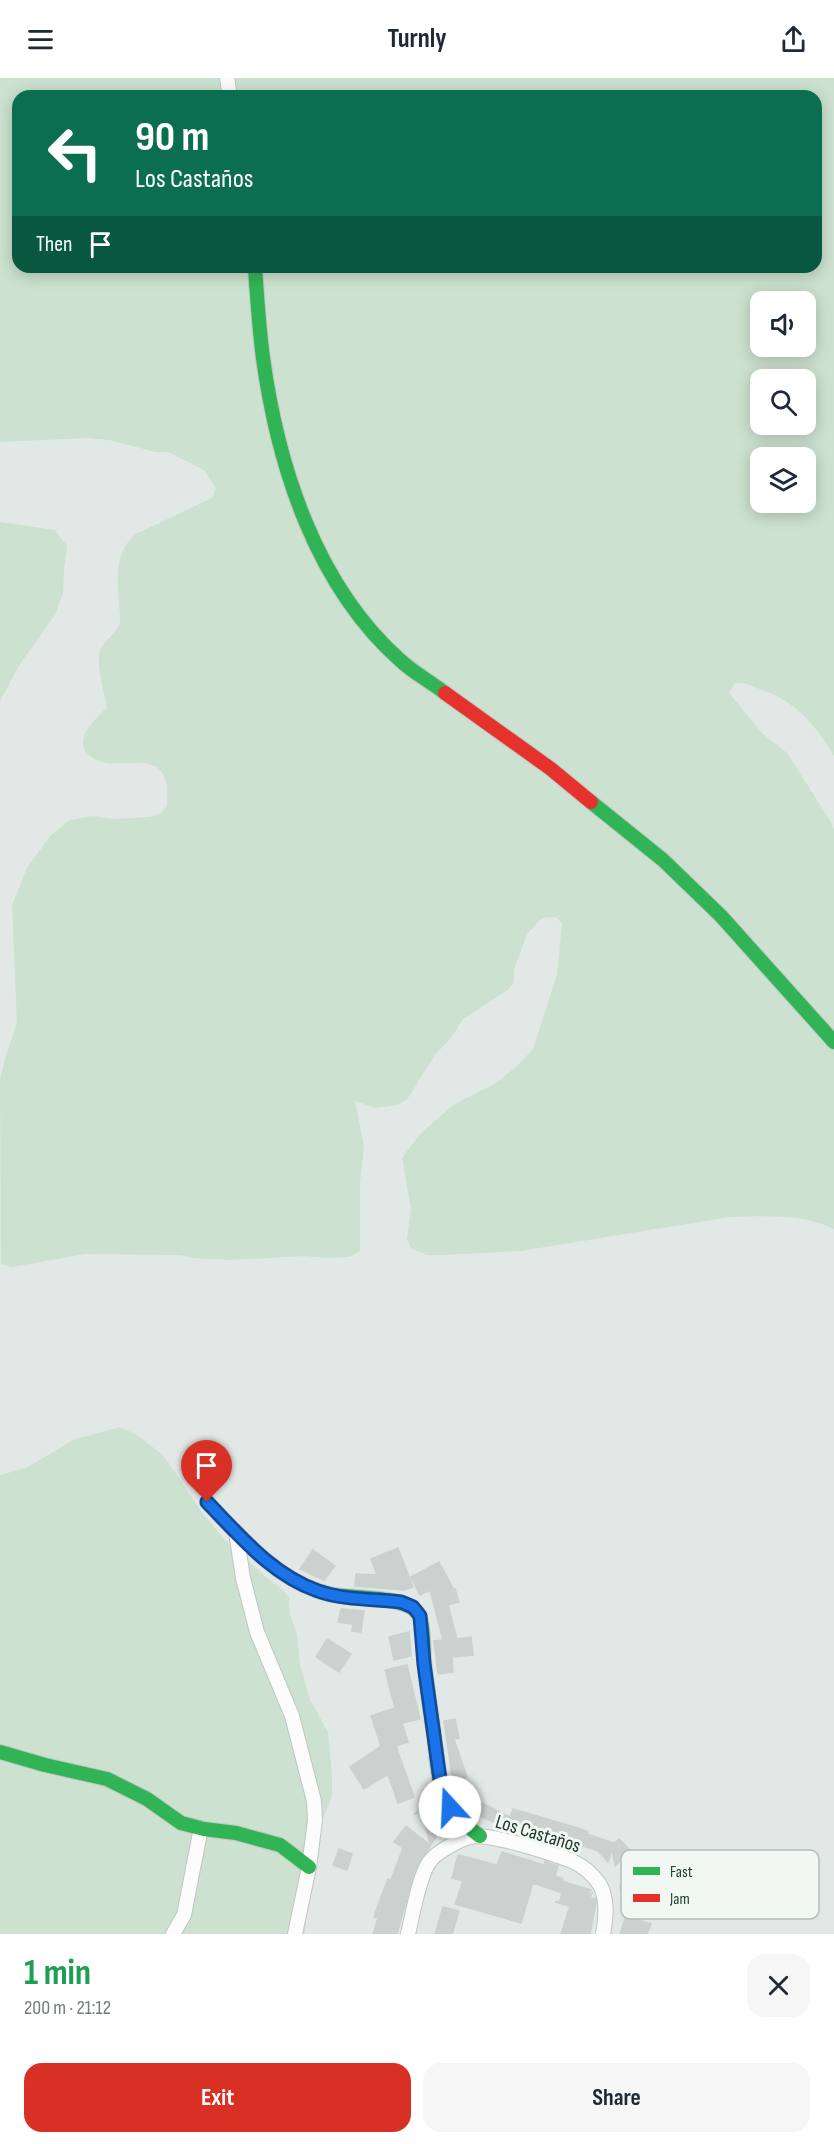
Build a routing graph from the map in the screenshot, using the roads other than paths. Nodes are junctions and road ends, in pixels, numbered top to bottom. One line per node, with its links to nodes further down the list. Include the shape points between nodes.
1 (256, 273): 2 (street, via 264,371 287,468 326,564 357,614 401,661 551,769 663,860 721,916)
2 (834, 1042)
3 (207, 1502): 4 (street, Los Castaños)
4 (236, 1532): 7 (street, Los Castaños, via 267,1562 319,1592 401,1602 413,1607 422,1628 441,1786 450,1807); 8 (street, via 257,1632 292,1716 314,1801)
5 (0, 1752): 6 (street, via 107,1779 147,1799 181,1823)
6 (201, 1828): 8 (street, via 280,1845); 9 (street, via 184,1915)
7 (475, 1836): 11 (street, via 430,1860); 12 (street, Los Castaños, via 573,1862 590,1872 605,1898)
8 (309, 1867): 10 (street)
9 (173, 1934)
10 (295, 1934)
11 (408, 1934)
12 (603, 1934)

